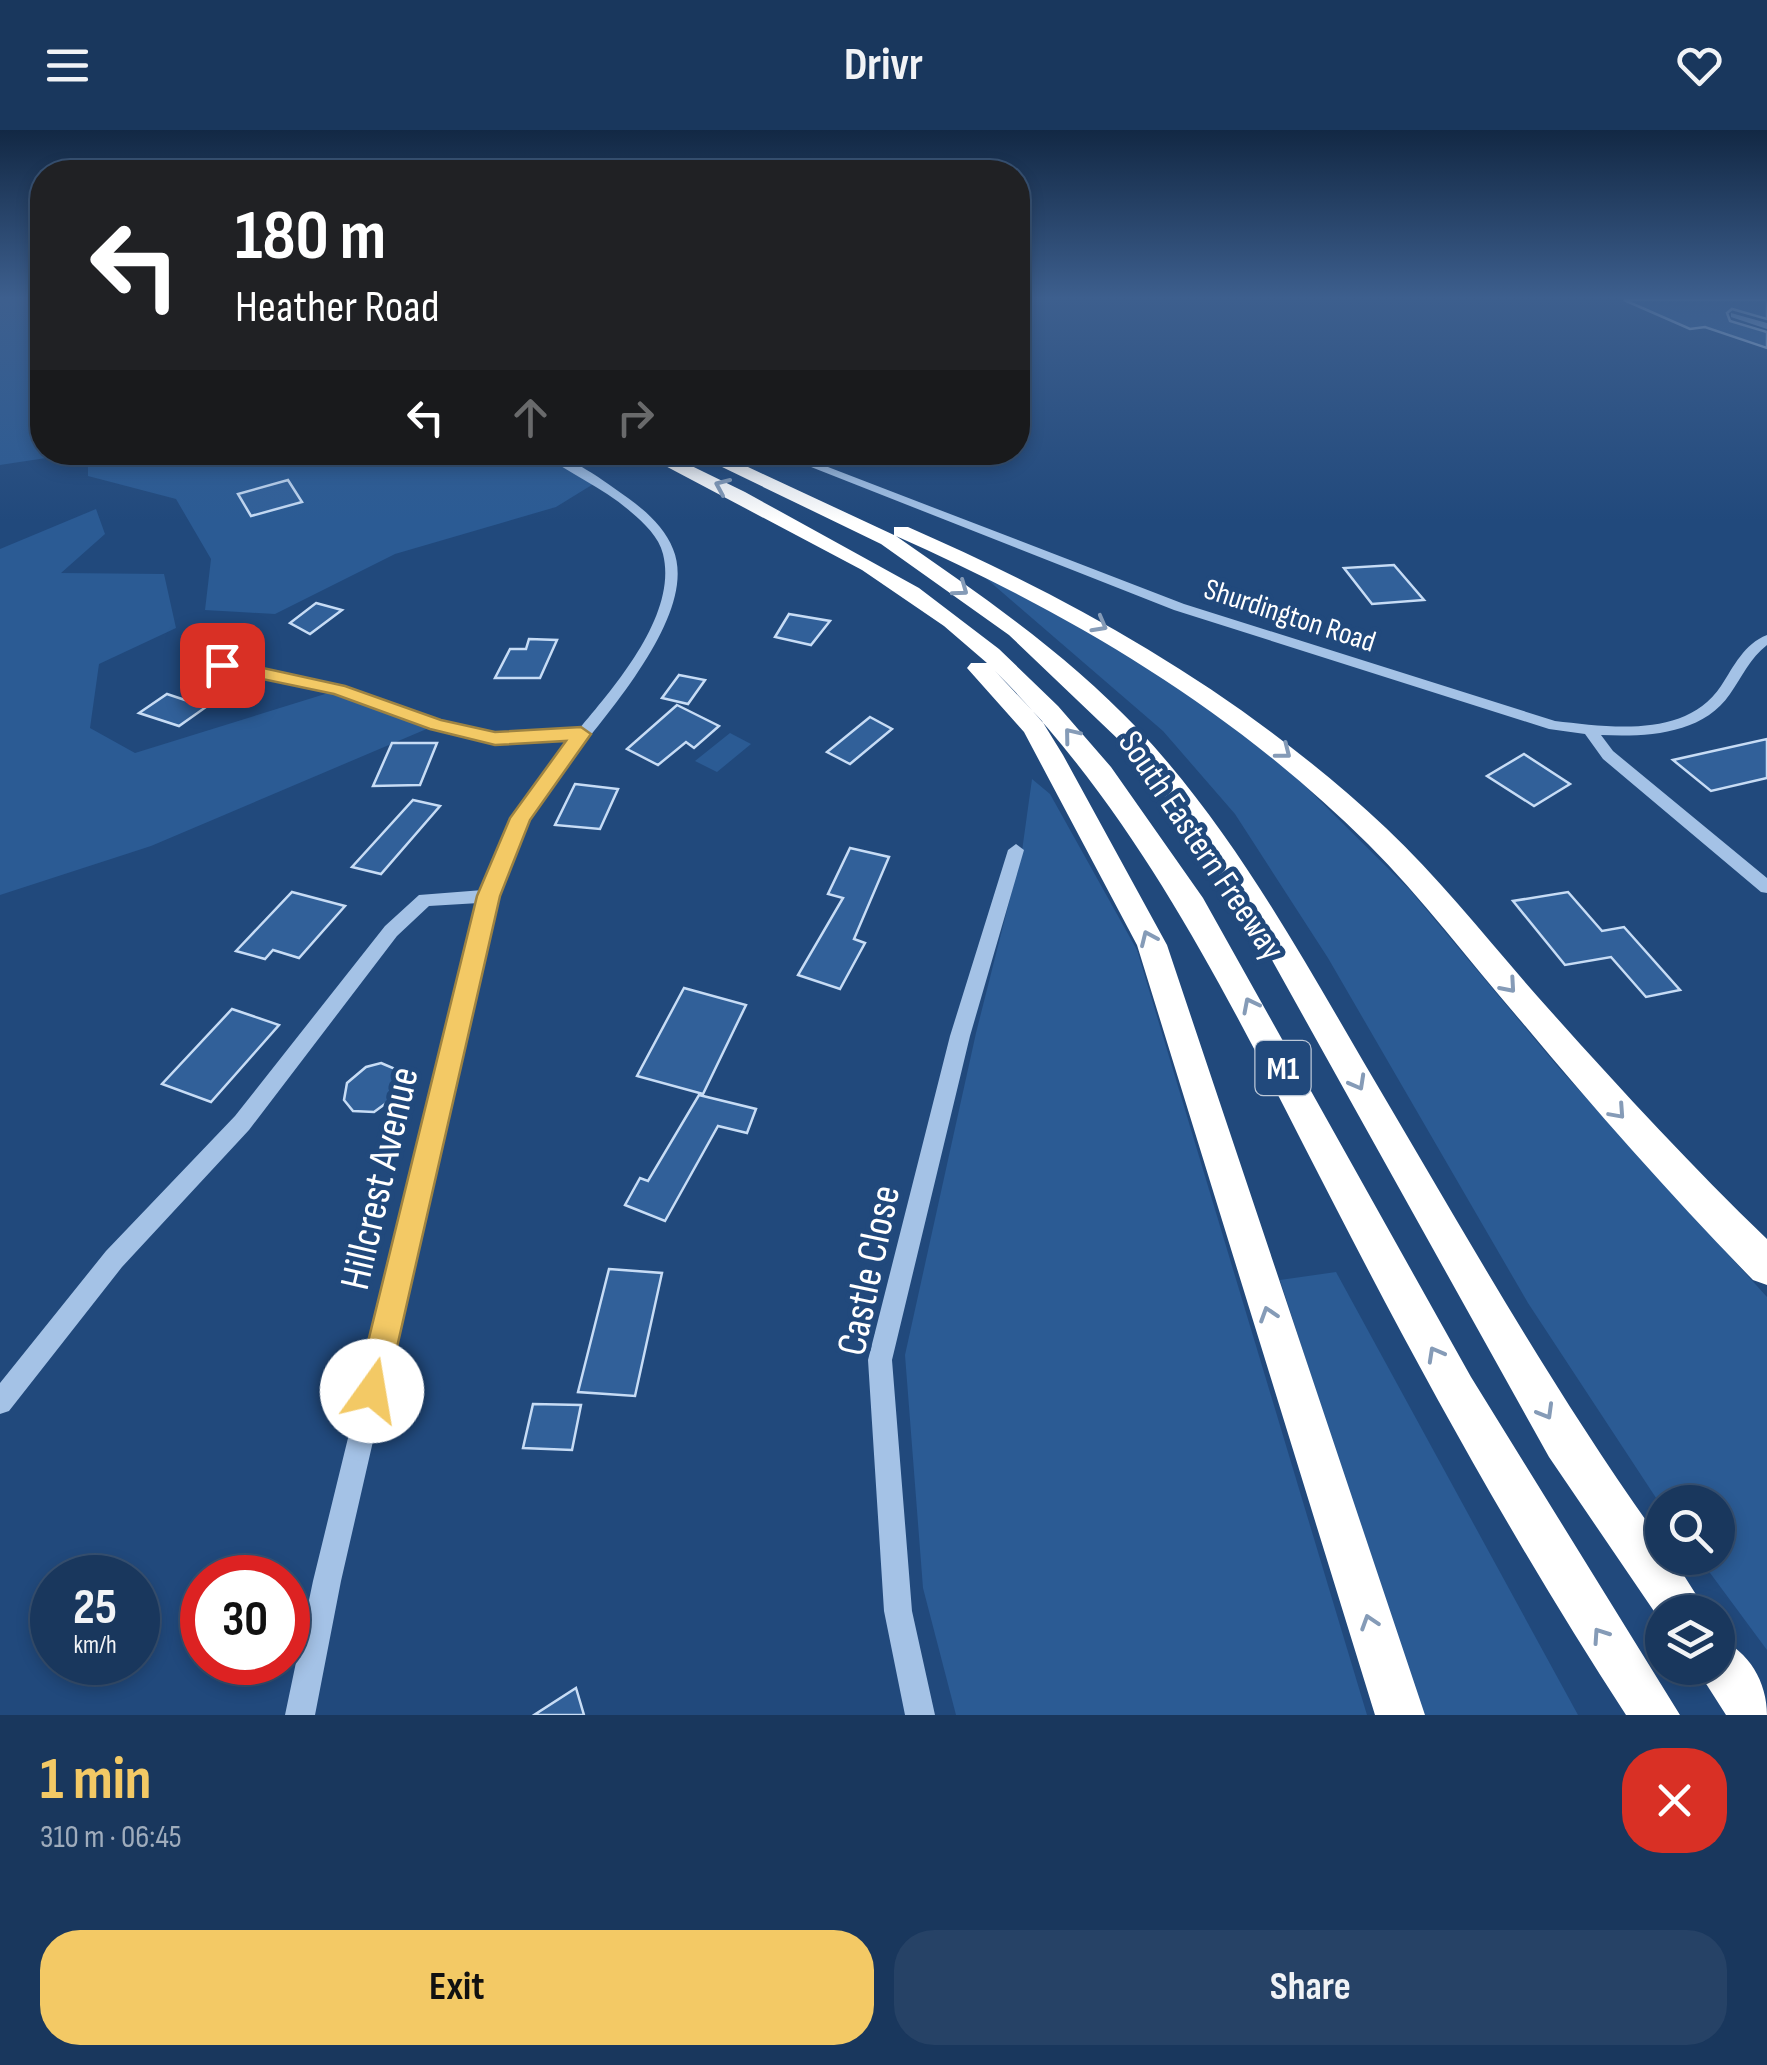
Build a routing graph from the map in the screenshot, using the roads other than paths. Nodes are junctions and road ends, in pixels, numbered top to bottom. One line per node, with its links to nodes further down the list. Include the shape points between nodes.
1 (565, 465): 10 (street, Hillcrest Avenue, via 644,518 670,556 671,592 646,651)
2 (675, 465): 6 (highway, South Eastern Freeway / M1, one-way to 2)
3 (729, 465): 5 (highway, South Eastern Freeway / M1)
4 (811, 465): 9 (street, Shurdington Road, via 1179,608 1479,705)
5 (754, 476): 14 (highway, M1, one-way to 14, via 1026,586 1108,628 1216,698 1385,844 1617,1111); 16 (highway, South Eastern Freeway / M1, one-way to 16, via 888,540 952,582 1018,630 1130,736 1264,918 1564,1442)
6 (796, 522): 20 (highway, one-way to 6, via 1146,932 1033,728 970,659); 21 (highway, South Eastern Freeway / M1, one-way to 6, via 1472,1420 1247,998 1121,798 1057,718 991,653 894,580)
7 (1767, 639): 9 (street, Shurdington Road, via 1707,712 1666,726)
8 (222, 665): 10 (street, via 338,690 495,739)
9 (1590, 730): 12 (street, via 1608,755)
10 (581, 734): 13 (street, Hillcrest Avenue, via 520,818)
11 (1016, 850): 19 (street, Castle Close, via 960,1036 880,1360 898,1611)
12 (1767, 887)
13 (488, 896): 15 (street, via 425,900 391,931 242,1123 114,1258); 18 (street, Hillcrest Avenue)
14 (1767, 1266)
15 (0, 1402)
16 (1671, 1595)
17 (1734, 1685): 22 (highway)
18 (300, 1715)
19 (920, 1715)
20 (1400, 1715)
21 (1655, 1715)
22 (1756, 1715)

